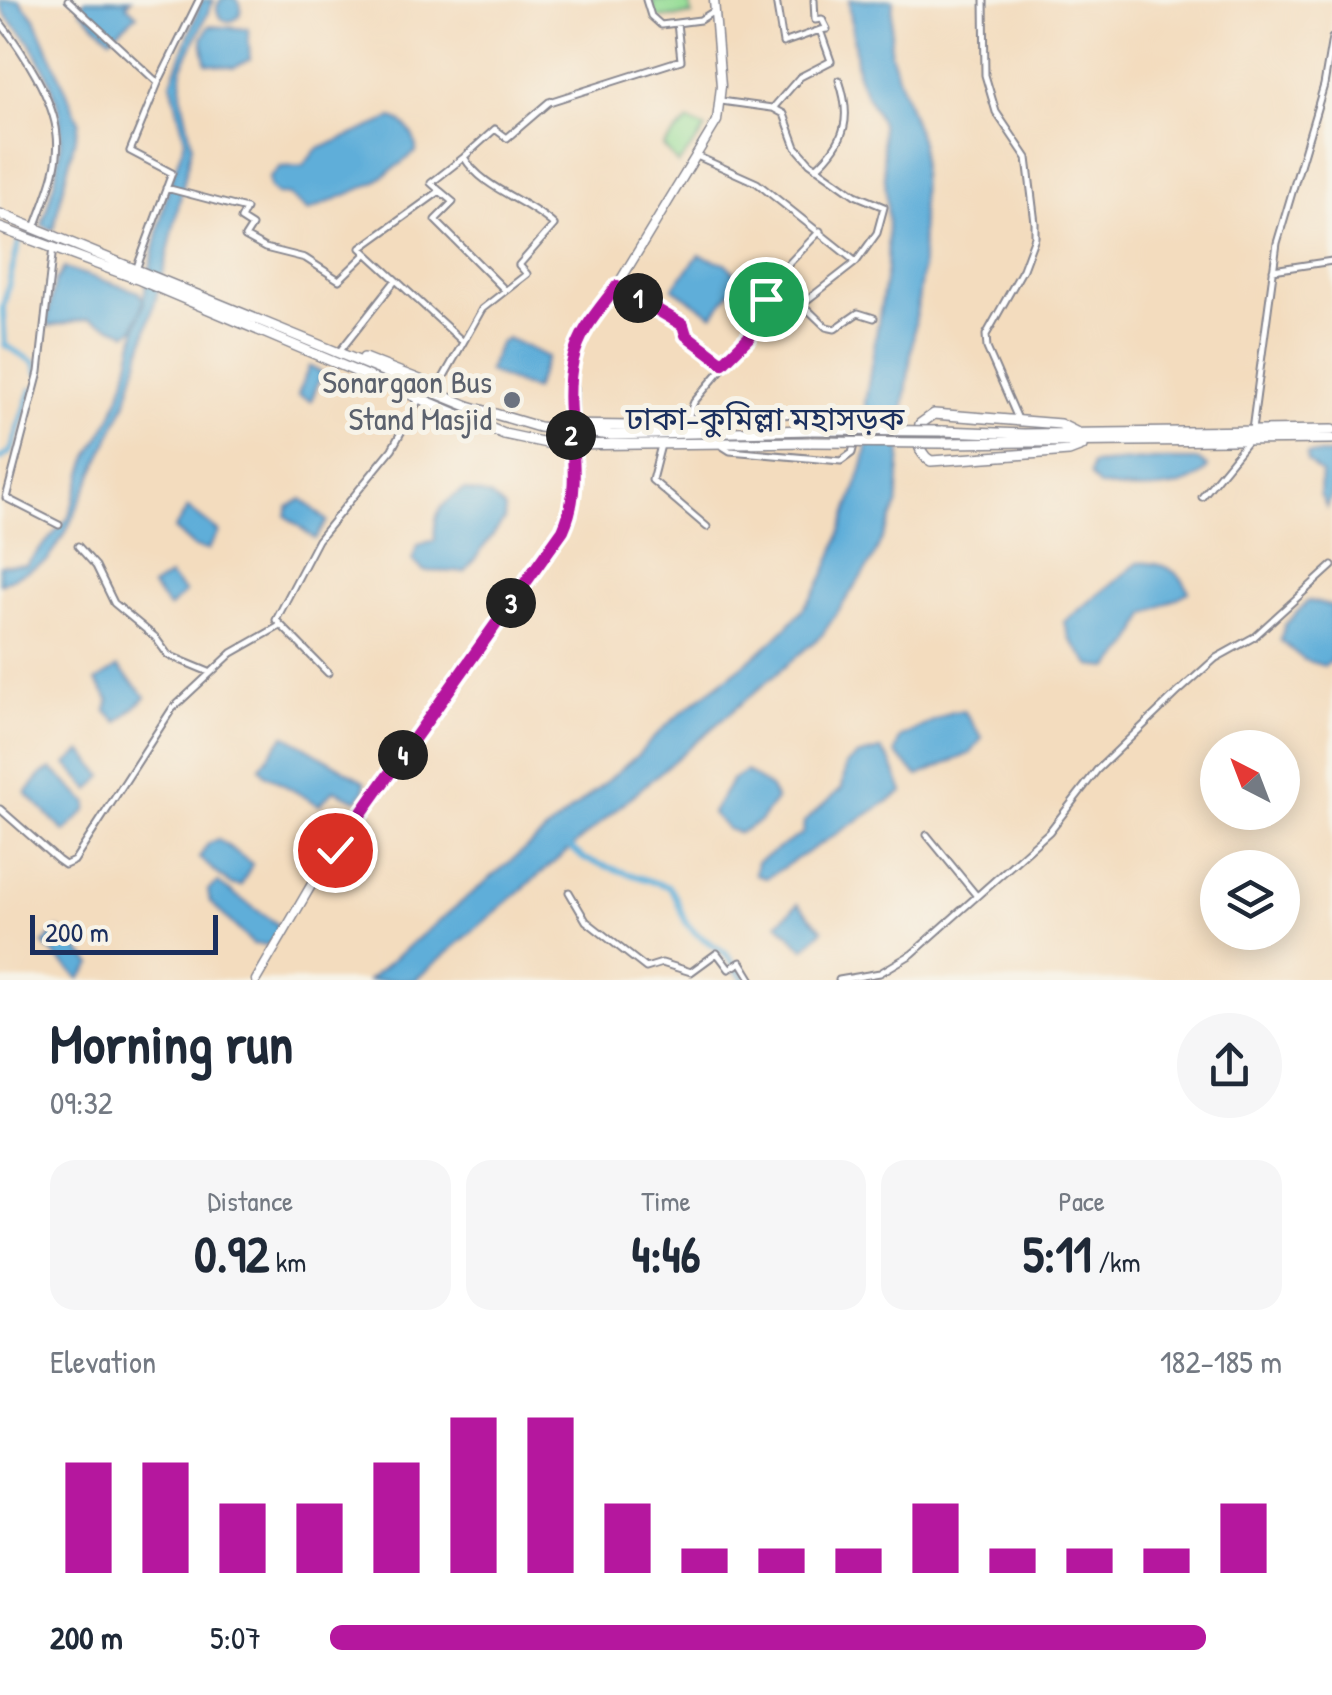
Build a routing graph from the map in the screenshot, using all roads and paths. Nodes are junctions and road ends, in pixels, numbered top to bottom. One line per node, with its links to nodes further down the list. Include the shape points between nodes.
1 (68, 0): 14 (street)
2 (199, 0): 14 (street)
3 (646, 0): 9 (street, via 657,24)
4 (776, 0): 10 (street, via 783,44)
5 (814, 0): 10 (street, via 815,20 826,28)
6 (984, 0): 44 (street, via 986,75 996,112 1027,158 1036,222 1023,270 986,334)
7 (717, 2): 9 (street, via 707,18); 15 (main road)
8 (0, 22): 24 (street, via 58,133 52,180)
9 (677, 22): 17 (street, via 681,60 550,102 507,138 494,129)
10 (820, 30): 16 (street, via 830,61 800,77)
11 (1332, 38): 12 (street)
12 (1331, 57): 30 (street)
13 (839, 80): 19 (street, via 847,121 838,144)
14 (158, 83): 20 (street, via 130,151 171,172)
15 (721, 100): 16 (street); 18 (main road)
16 (773, 108): 19 (street, via 787,118 796,148)
17 (464, 157): 21 (street, via 431,183); 35 (street, via 488,183 554,225 519,264 527,274)
18 (698, 157): 25 (street, via 757,183); 34 (main road)
19 (816, 168): 28 (street, via 884,207 877,233)
20 (166, 188): 27 (street, via 246,208 241,219 252,226 245,236 305,258 339,280); 31 (street)
21 (440, 192): 27 (street, via 361,248); 35 (street, via 454,202 436,220)
22 (0, 214): 24 (highway)
23 (0, 228): 26 (highway)
24 (35, 228): 31 (highway)
25 (821, 230): 28 (street); 40 (street, via 778,275 749,337)
26 (53, 245): 31 (highway); 57 (street, via 39,372)
27 (365, 255): 32 (street)
28 (856, 262): 36 (street, via 802,306 835,330 855,314)
29 (1332, 262): 30 (street)
30 (1273, 270): 49 (street)
31 (140, 273): 33 (highway)
32 (395, 281): 37 (street); 38 (street)
33 (167, 286): 38 (highway, ঢাকা–কুমিল্লা মহাসড়ক); 42 (highway, ঢাকা–কুমিল্লা মহাসড়ক)
34 (617, 286): 40 (street, via 683,325 686,335); 45 (main road, via 573,356)
35 (505, 290): 37 (street)
36 (874, 318)
37 (461, 340): 41 (street)
38 (340, 351): 39 (highway, ঢাকা–কুমিল্লা মহাসড়ক)
39 (352, 357): 41 (highway); 45 (highway, ঢাকা–কুমিল্লা মহাসড়ক, via 468,406 539,427)
40 (723, 363): 43 (street)
41 (438, 387): 45 (highway)
42 (419, 399): 55 (highway, ঢাকা–কুমিল্লা মহাসড়ক, via 504,434); 62 (street, via 392,449 318,540)
43 (685, 422): 45 (highway); 46 (highway); 53 (street, via 836,413 852,420 856,433 852,454 841,460 730,451)
44 (1019, 422): 48 (highway, via 1060,424); 52 (highway, via 934,414 920,424 919,446 931,460 1069,450)
45 (571, 428): 46 (highway, ঢাকা–কুমিল্লা মহাসড়ক, via 611,435); 55 (main road)
46 (759, 430): 50 (highway, ঢাকা–কুমিল্লা মহাসড়ক)
47 (1332, 430): 49 (highway, ঢাকা–কুমিল্লা মহাসড়ক)
48 (1078, 433): 49 (highway, ঢাকা–কুমিল্লা মহাসড়ক); 50 (highway, ঢাকা–কুমিল্লা মহাসড়ক, bridge)
49 (1250, 435): 51 (highway, ঢাকা–কুমিল্লা মহাসড়ক); 52 (highway, ঢাকা–কুমিল্লা মহাসড়ক); 56 (street)
50 (811, 436): 52 (highway, ঢাকা–কুমিল্লা মহাসড়ক, bridge); 53 (highway, ঢাকা–কুমিল্লা মহাসড়ক)
51 (1332, 438)
52 (1089, 442)
53 (718, 443): 54 (highway, ঢাকা–কুমিল্লা মহাসড়ক)
54 (661, 444): 55 (highway, ঢাকা–কুমিল্লা মহাসড়ক); 59 (street, via 652,480)
55 (572, 445): 69 (main road, via 574,504 563,530 316,877)
56 (1202, 496)
57 (3, 498): 58 (street)
58 (58, 525)
59 (707, 528)
60 (78, 546): 63 (street, via 114,602 168,656)
61 (1332, 566): 68 (street, via 1254,637 1216,658 1176,694 1096,770 1050,832)
62 (278, 627): 63 (street); 64 (street)
63 (210, 672): 65 (street, via 172,710 74,861 58,860)
64 (328, 673)
65 (0, 809)
66 (927, 835): 68 (street)
67 (569, 892): 70 (street, via 586,921 646,968 662,963 691,972 718,953 729,968 741,962)
68 (976, 895): 71 (street, via 898,966)
69 (256, 980)
70 (752, 980)
71 (839, 980)

